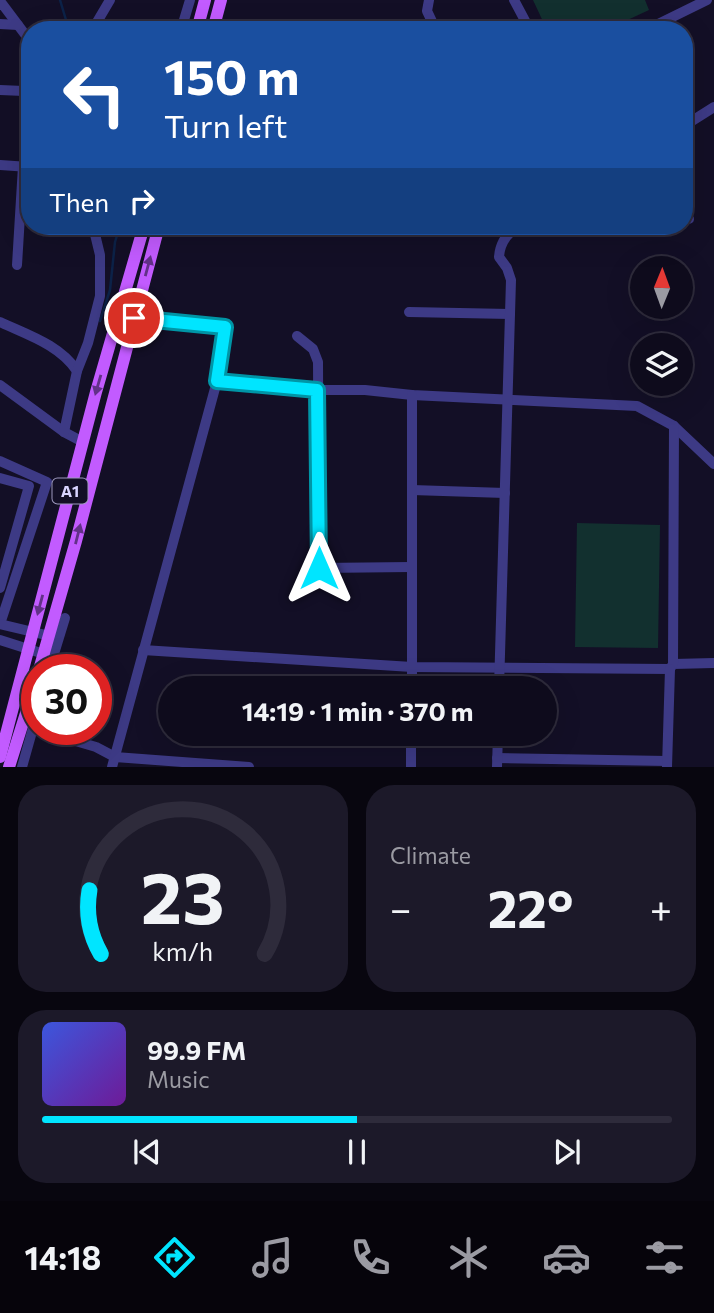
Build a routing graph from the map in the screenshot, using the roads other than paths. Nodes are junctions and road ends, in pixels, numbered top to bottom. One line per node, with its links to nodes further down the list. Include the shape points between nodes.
1 (110, 0): 10 (street)
2 (190, 0): 11 (street)
3 (205, 0): 12 (main road)
4 (221, 0): 13 (main road)
5 (429, 0): 14 (street)
6 (514, 0): 15 (street)
7 (708, 0): 9 (street); 16 (street)
8 (0, 1): 18 (street)
9 (714, 8)
10 (98, 21)
11 (184, 21)
12 (199, 21)
13 (215, 21)
14 (432, 21)
15 (525, 21)
16 (665, 21)
17 (0, 24): 18 (street)
18 (18, 25): 19 (street)
19 (21, 29)
20 (0, 89): 21 (street)
21 (21, 91)
22 (714, 107): 23 (street)
23 (693, 120)
24 (0, 165): 25 (street)
25 (21, 167)
26 (21, 221): 31 (street)
27 (95, 235): 37 (street, via 100,296)
28 (141, 235): 45 (main road, A1, one-way to 45)
29 (157, 235): 34 (main road, A1, one-way to 29)
30 (508, 235): 33 (street, via 499,257 511,280)
31 (17, 265)
32 (409, 312): 33 (street)
33 (510, 314): 42 (street)
34 (134, 318): 38 (street, via 225,327); 58 (main road, A1, one-way to 34)
35 (0, 321): 37 (street, via 57,349)
36 (297, 336): 40 (street, via 313,349 318,362)
37 (77, 371): 44 (street)
38 (217, 381): 40 (street); 61 (street)
39 (0, 385): 44 (street)
40 (317, 390): 41 (street); 53 (street, via 319,568)
41 (412, 395): 42 (street); 49 (street)
42 (508, 400): 43 (street, via 637,406); 50 (street)
43 (674, 426): 47 (street); 65 (street)
44 (64, 432): 45 (street)
45 (83, 442): 57 (main road, A1, one-way to 57)
46 (0, 461): 56 (street, via 47,482)
47 (714, 464)
48 (0, 478): 52 (street, via 29,486)
49 (412, 490): 50 (street); 53 (street)
50 (505, 493): 67 (street)
51 (0, 543): 52 (street)
52 (7, 550): 54 (street)
53 (411, 567): 66 (street)
54 (0, 588)
55 (65, 618): 63 (street)
56 (0, 624): 57 (street)
57 (33, 632): 58 (street); 60 (main road, A1)
58 (50, 636): 62 (main road, A1)
59 (0, 640): 60 (street)
60 (28, 650): 62 (street); 74 (main road, A1)
61 (143, 650): 66 (street); 75 (street)
62 (44, 654)
63 (55, 654)
64 (714, 663): 65 (street)
65 (672, 666): 67 (street); 77 (street)
66 (412, 667): 67 (street); 68 (street)
67 (499, 669): 69 (street)
68 (412, 676)
69 (499, 676)
70 (21, 729): 78 (main road)
71 (30, 745): 79 (street)
72 (89, 745): 75 (street)
73 (411, 746): 81 (street)
74 (0, 757)
75 (113, 762): 80 (street)
76 (497, 762): 77 (street)
77 (667, 764)
78 (9, 767)
79 (22, 767)
80 (249, 767)
81 (411, 767)

